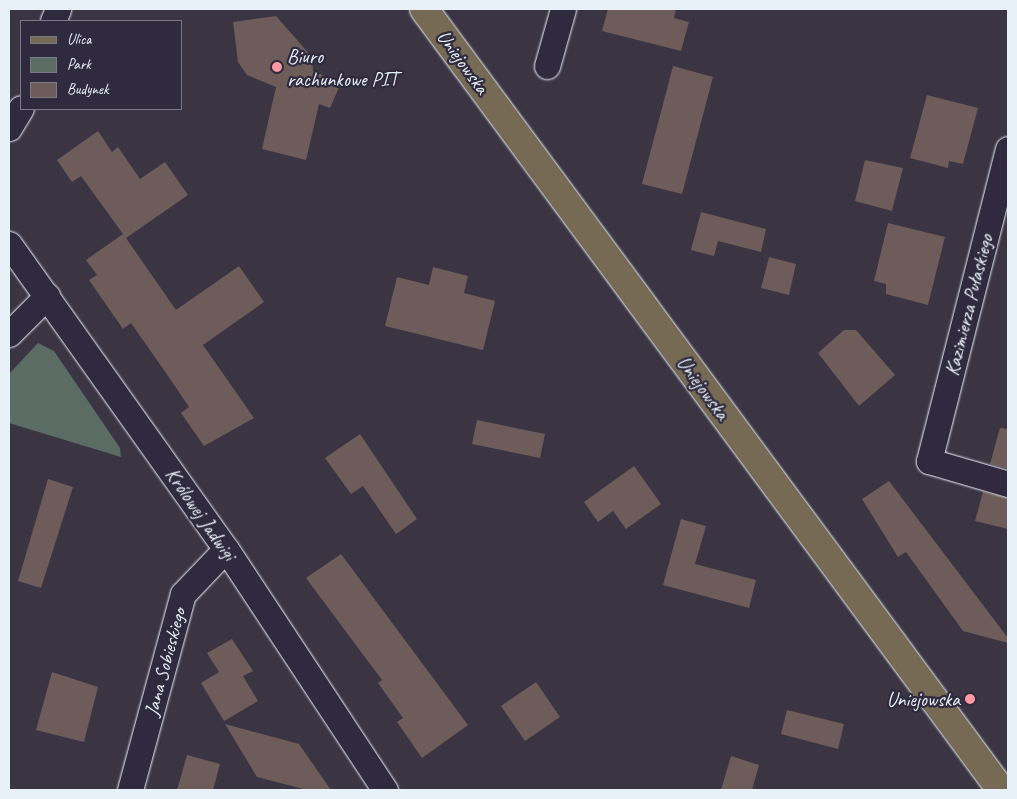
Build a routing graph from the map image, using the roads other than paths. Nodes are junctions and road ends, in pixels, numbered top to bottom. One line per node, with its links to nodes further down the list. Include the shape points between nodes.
1 (424, 9): 14 (main road, Uniejowska)
2 (563, 9): 3 (street)
3 (547, 66)
4 (20, 110): 5 (street)
5 (9, 128)
6 (1008, 150): 10 (street, Kazimierza Pułaskiego, via 929,462)
7 (9, 244): 8 (street, Królowej Jadwigi)
8 (47, 296): 9 (street); 11 (street, Królowej Jadwigi)
9 (9, 334)
10 (1008, 484)
11 (226, 549): 12 (street, Jana Sobieskiego, via 184,594); 13 (street, Królowej Jadwigi)
12 (130, 790)
13 (385, 790)
14 (1001, 790)

